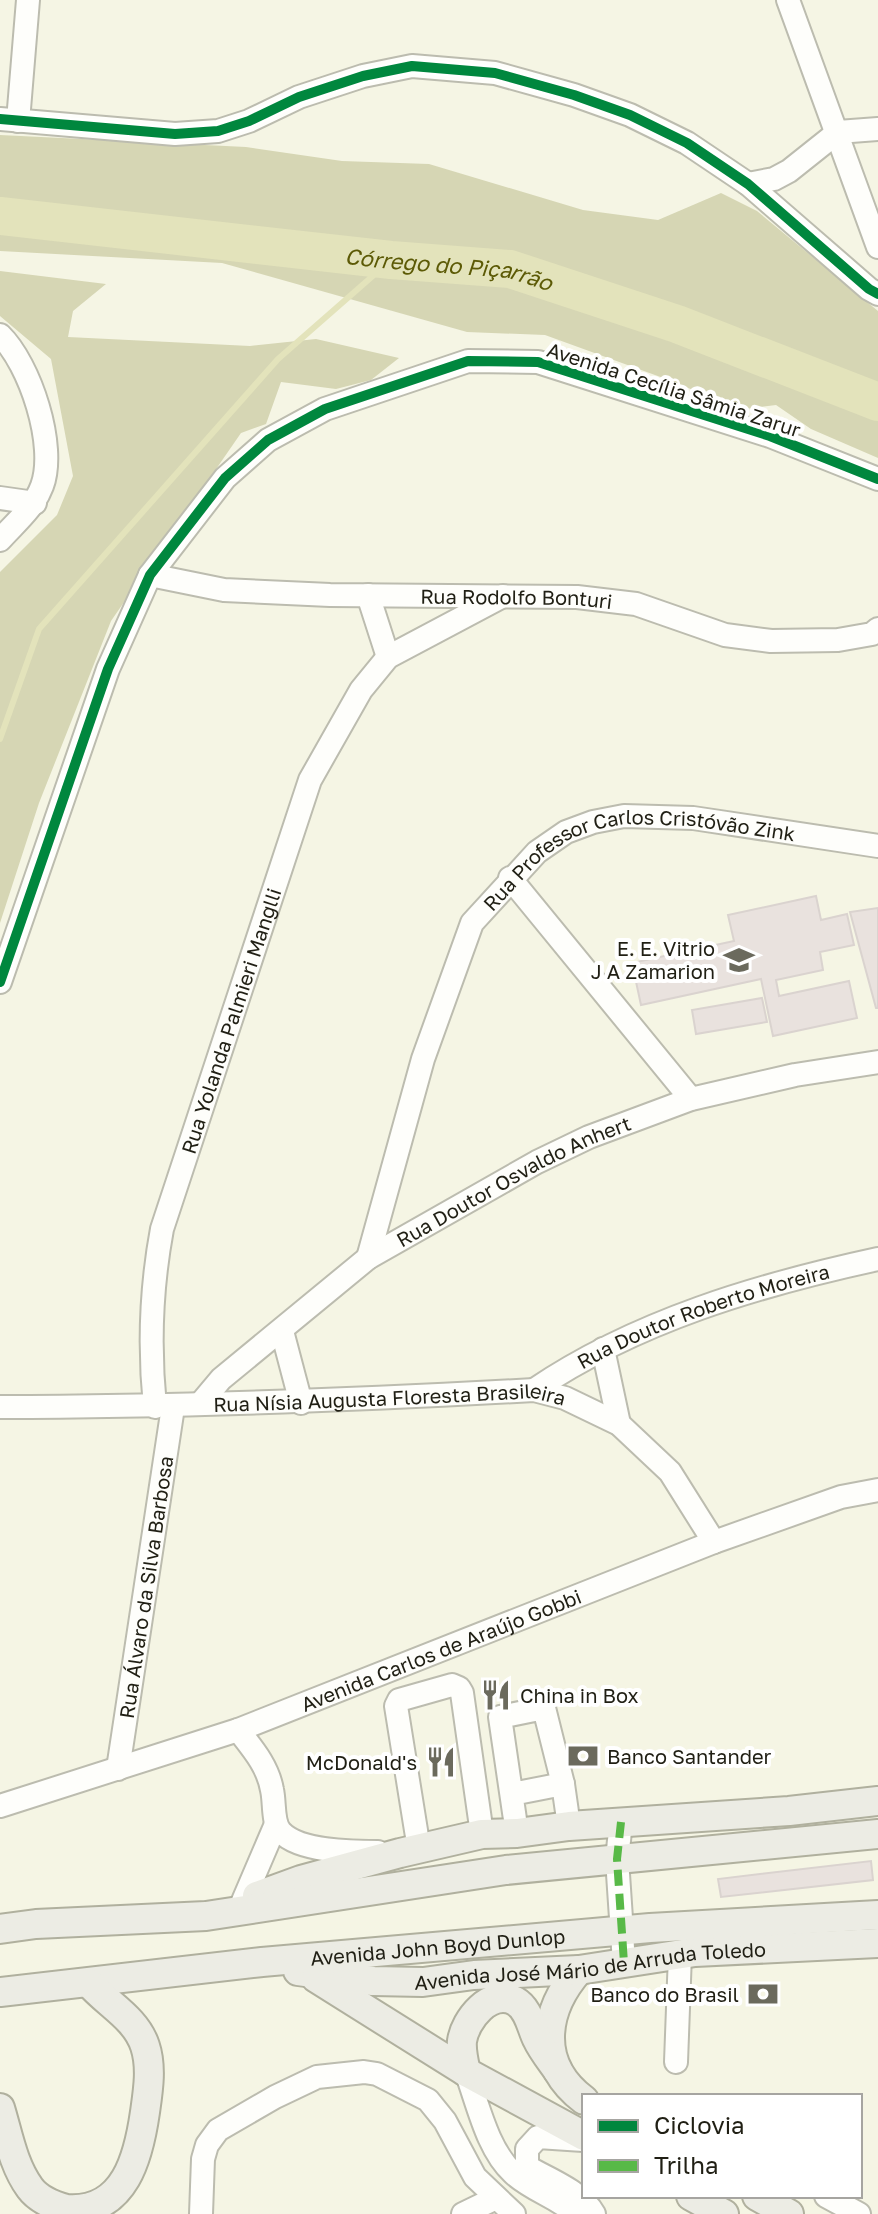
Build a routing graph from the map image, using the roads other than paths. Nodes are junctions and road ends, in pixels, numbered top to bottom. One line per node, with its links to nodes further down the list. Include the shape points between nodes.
1 (28, 0): 3 (street)
2 (788, 0): 5 (street)
3 (9, 120): 6 (street, via 175,134 218,131 363,76 412,66 451,67 495,73 630,115 687,143)
4 (878, 129): 5 (street)
5 (838, 132): 6 (street, via 789,171); 7 (street)
6 (748, 184): 8 (street)
7 (878, 247)
8 (878, 294)
9 (0, 335): 12 (street, via 26,372 40,416 45,472)
10 (878, 479): 14 (street, Avenida Cecília Sâmia Zarur, via 770,436 538,362 468,361 325,409 268,440 225,478)
11 (0, 498): 12 (street)
12 (35, 503): 13 (street)
13 (0, 540)
14 (150, 575): 15 (street, Rua Rodolfo Bonturi, via 224,590); 21 (street, Avenida Cecília Sâmia Zarur, via 108,669)
15 (368, 595): 16 (street, Rua Rodolfo Bonturi); 18 (street)
16 (503, 596): 17 (street, Rua Rodolfo Bonturi, via 636,604 725,635 771,641); 18 (street, Rua Yolanda Palmieri Manglli)
17 (876, 638)
18 (388, 657): 32 (street, Rua Yolanda Palmieri Manglli, via 361,690 310,780 162,1229 155,1267 152,1377)
19 (878, 846): 20 (street, Rua Professor Carlos Cristóvão Zink, via 693,818 624,816 566,832)
20 (510, 878): 23 (street); 24 (street, Rua Professor Carlos Cristóvão Zink, via 472,923 423,1059)
21 (0, 982)
22 (878, 1062): 23 (street, Rua Doutor Osvaldo Anhert)
23 (691, 1099): 24 (street, Rua Doutor Osvaldo Anhert, via 537,1162)
24 (368, 1258): 26 (street, Rua Doutor Osvaldo Anhert)
25 (878, 1259): 27 (street, Rua Doutor Roberto Moreira, via 723,1301)
26 (282, 1331): 29 (street); 30 (street, Rua Doutor Osvaldo Anhert, via 221,1379)
27 (603, 1349): 28 (street, Rua Doutor Roberto Moreira); 33 (street)
28 (534, 1390): 29 (street, Rua Nísia Augusta Floresta Brasileira); 33 (street, Rua Nísia Augusta Floresta Brasileira, via 565,1398)
29 (301, 1403): 30 (street, Rua Nísia Augusta Floresta Brasileira)
30 (200, 1404): 32 (street, Rua Nísia Augusta Floresta Brasileira)
31 (0, 1407): 32 (street, Rua Nísia Augusta Floresta Brasileira)
32 (164, 1407): 37 (street, Rua Álvaro da Silva Barbosa)
33 (619, 1424): 35 (street, Rua Nísia Augusta Floresta Brasileira, via 670,1472)
34 (878, 1490): 35 (street, Avenida Carlos de Araújo Gobbi, via 841,1497)
35 (714, 1542): 36 (street, Avenida Carlos de Araújo Gobbi)
36 (238, 1730): 37 (street, Avenida Carlos de Araújo Gobbi); 43 (street, via 261,1760 272,1787)
37 (118, 1769): 41 (street, Avenida Carlos de Araújo Gobbi)
38 (563, 1784): 39 (street); 39 (street, via 547,1712 538,1707 500,1717); 44 (street)
39 (512, 1794): 45 (street)
40 (878, 1801): 42 (main road)
41 (0, 1806)
42 (621, 1822): 44 (main road); 49 (street)
43 (276, 1824): 48 (street, via 281,1833 328,1850); 50 (street)
44 (569, 1826): 45 (main road)
45 (517, 1833): 46 (main road)
46 (482, 1834): 48 (main road); 48 (street, via 462,1693 452,1685 399,1700 396,1706)
47 (878, 1834): 49 (main road)
48 (410, 1851): 50 (main road)
49 (617, 1859): 52 (main road, via 506,1870); 54 (street)
50 (243, 1901): 52 (main road)
51 (878, 1915): 54 (main road, Avenida John Boyd Dunlop)
52 (206, 1916): 53 (main road)
53 (0, 1929)
54 (622, 1931): 57 (main road, Avenida John Boyd Dunlop); 58 (street)
55 (878, 1943): 56 (main road, Avenida José Mário de Arruda Toledo)
56 (680, 1954): 58 (main road, Avenida José Mário de Arruda Toledo); 64 (street)
57 (262, 1962): 60 (main road, Avenida José Mário de Arruda Toledo); 61 (main road, Avenida John Boyd Dunlop)
58 (624, 1963): 59 (main road, Avenida José Mário de Arruda Toledo)
59 (579, 1970): 60 (main road, Avenida José Mário de Arruda Toledo, via 423,1982); 63 (main road, via 558,2000 550,2029)
60 (305, 1971): 65 (main road)
61 (89, 1983): 62 (main road, Avenida John Boyd Dunlop); 67 (main road, via 134,2026 149,2064 139,2153 127,2184 109,2203 87,2212 46,2202 31,2190 18,2167)
62 (0, 1992)
63 (554, 2061): 65 (main road, via 515,2001 500,1999 485,2003 468,2022 462,2042); 66 (main road)
64 (676, 2062)
65 (466, 2072): 68 (main road); 76 (street, via 494,2148 513,2173)
66 (582, 2099)
67 (0, 2108)
68 (582, 2137)
69 (582, 2138): 77 (street, via 538,2137 527,2149 527,2167 572,2192)
70 (496, 2198): 73 (street, via 475,2177 428,2100 364,2072 317,2077 218,2130 203,2159); 74 (street); 75 (street)
71 (695, 2198): 78 (main road)
72 (830, 2198): 79 (street)
73 (201, 2214)
74 (463, 2214)
75 (514, 2214)
76 (576, 2214)
77 (594, 2214)
78 (724, 2214)
79 (859, 2214)

